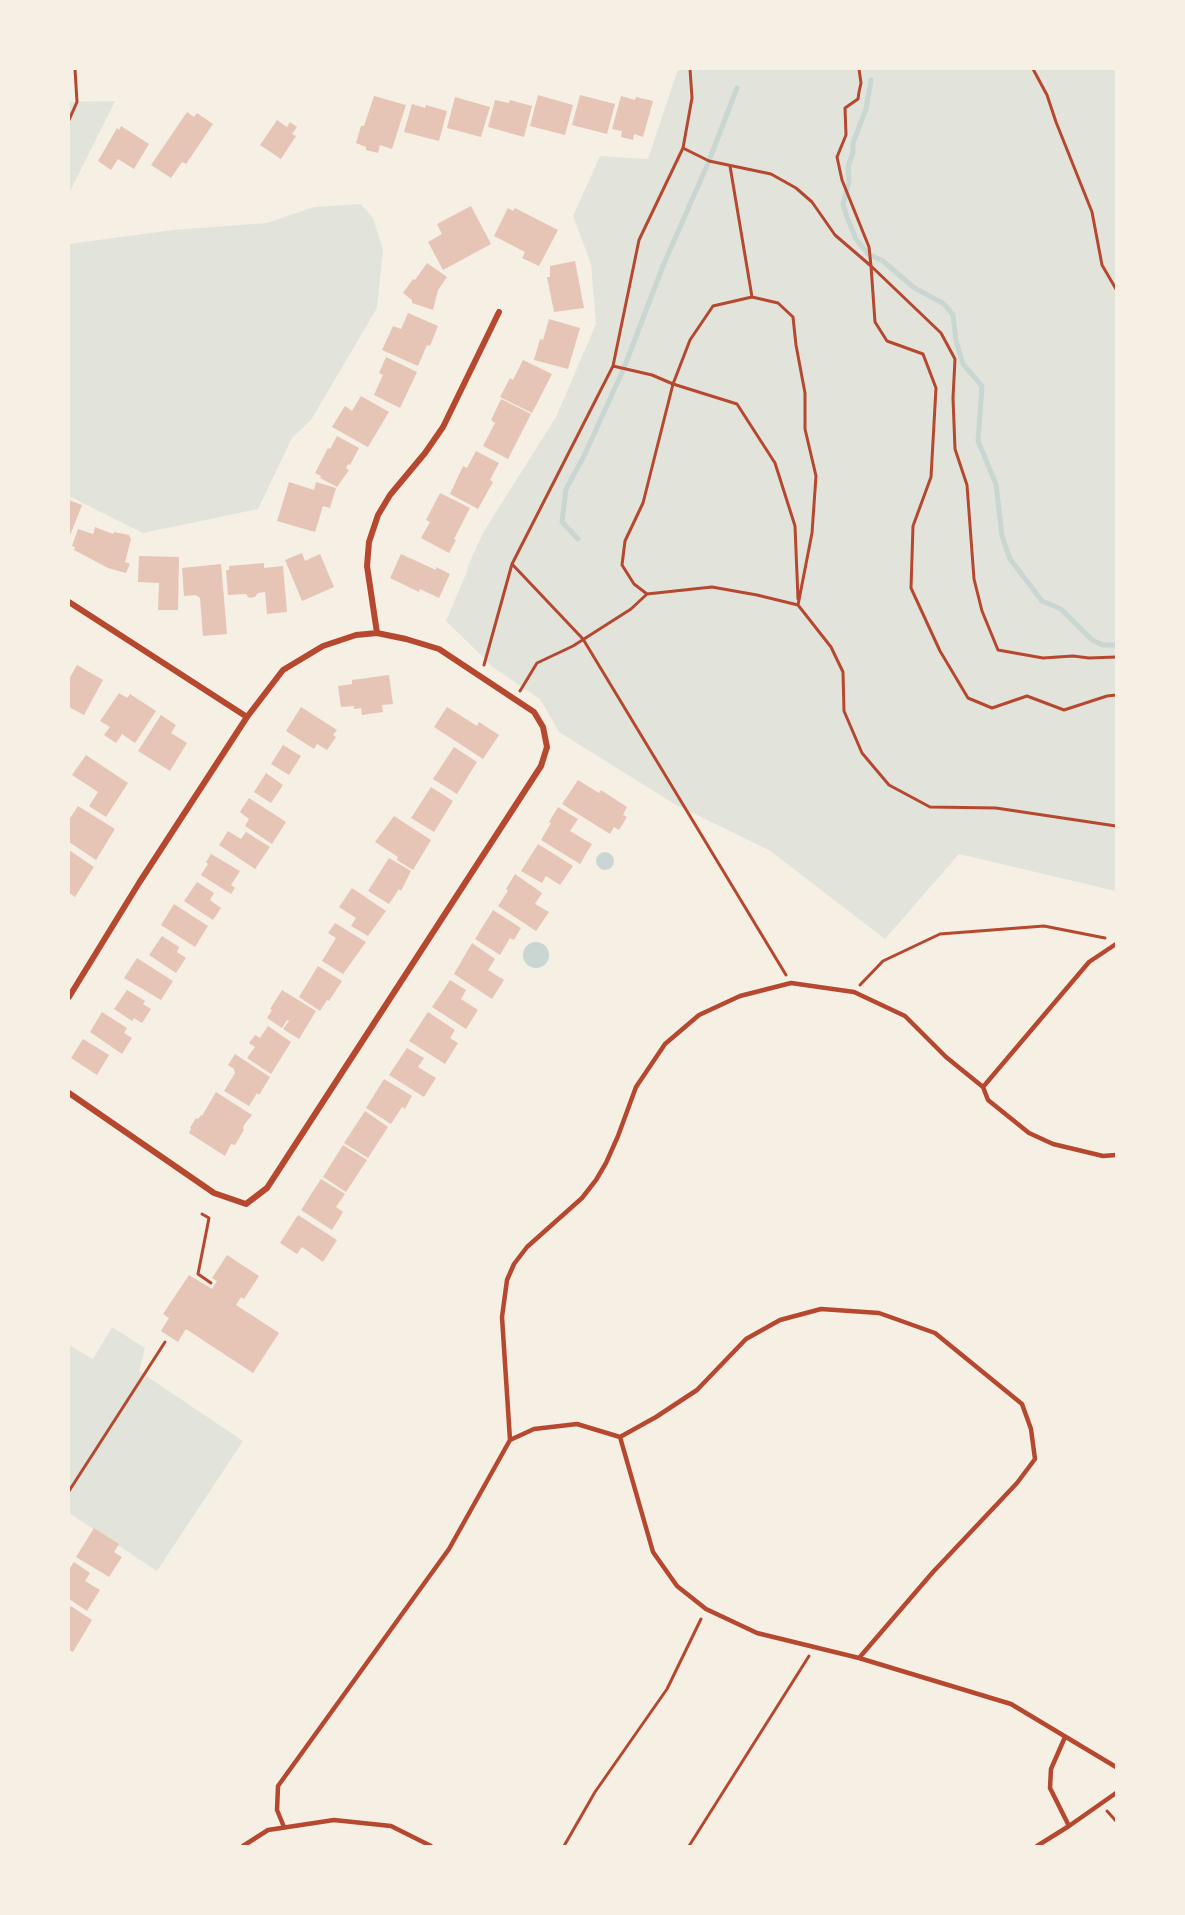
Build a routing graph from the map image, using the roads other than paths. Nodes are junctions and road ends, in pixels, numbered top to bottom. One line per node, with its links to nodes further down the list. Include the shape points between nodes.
1 (499, 312): 3 (street, via 443,427 378,515 369,542 367,566)
2 (69, 602): 4 (street)
3 (377, 633): 4 (street, via 322,646 284,670); 8 (street, via 438,649 515,699 534,712 548,747 541,766 267,1188 246,1203 214,1193)
4 (247, 717): 6 (street)
5 (1116, 944): 7 (lane, via 1089,962)
6 (69, 997)
7 (982, 1087): 9 (lane, via 988,1100 1029,1133 1053,1144 1103,1156); 11 (lane, via 905,1016 854,992 791,983 740,996 699,1015 665,1044 636,1087 596,1180 514,1264 507,1280 502,1317)
8 (69, 1093)
9 (1116, 1155)
10 (620, 1437): 11 (lane, via 577,1424 534,1429); 12 (lane, via 653,1552 677,1586 706,1609 757,1633); 12 (lane, via 697,1390 746,1339 780,1320 821,1309 879,1313 935,1333 1022,1404 1031,1429 1035,1459)
11 (510, 1440): 17 (lane, via 449,1550 278,1786 277,1810)
12 (858, 1658): 13 (lane, via 1011,1704)
13 (1065, 1737): 14 (lane); 16 (lane, via 1051,1768 1050,1788)
14 (1116, 1767)
15 (1116, 1793): 16 (lane)
16 (1069, 1826): 20 (lane)
17 (284, 1827): 18 (lane, via 268,1830); 19 (lane, via 334,1820 391,1826)
18 (243, 1846)
19 (431, 1846)
20 (1037, 1846)

